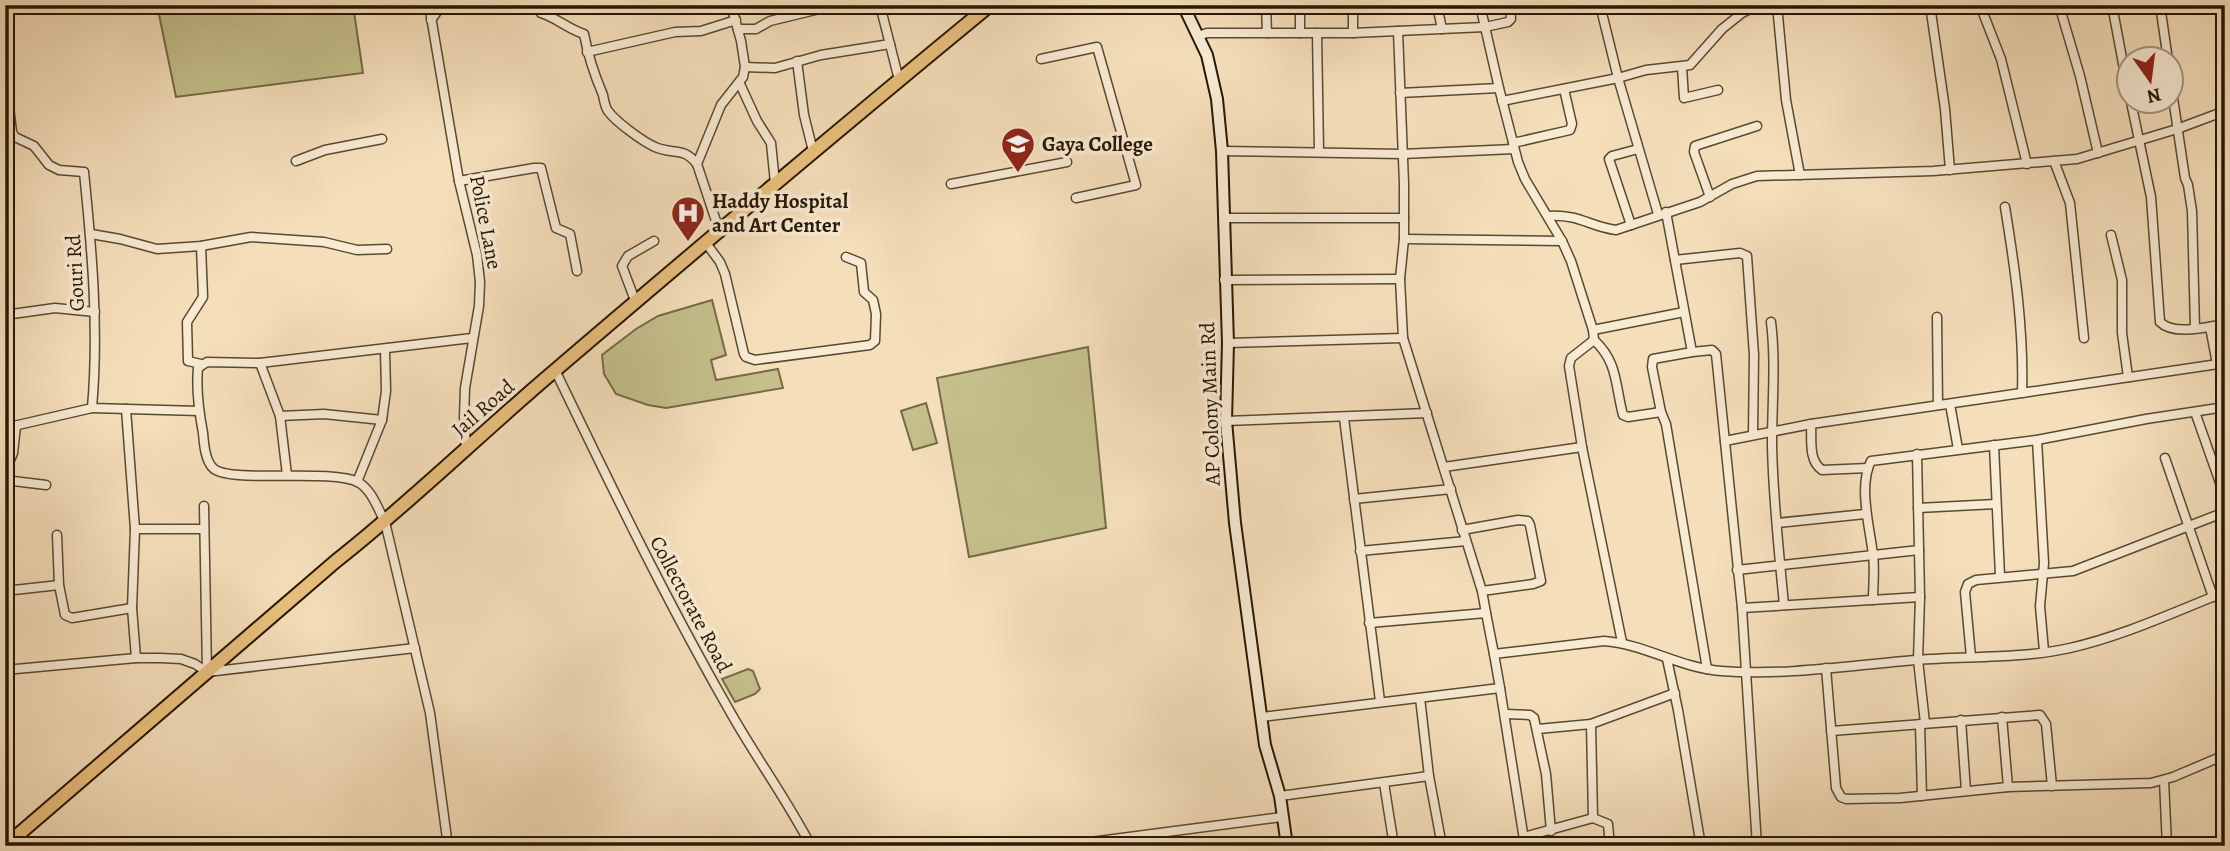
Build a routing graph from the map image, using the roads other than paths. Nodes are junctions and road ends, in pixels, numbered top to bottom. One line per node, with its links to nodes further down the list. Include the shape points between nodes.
1 (429, 5): 23 (street, Police Lane)
2 (442, 5): 23 (street)
3 (540, 5): 37 (street, via 541,13 584,34)
4 (730, 5): 24 (street)
5 (836, 5): 26 (street, via 770,21 756,29)
6 (880, 5): 34 (street)
7 (990, 5): 44 (main road, Jail Road)
8 (1182, 5): 33 (street, AP Colony Main Rd)
9 (1266, 5): 29 (street)
10 (1300, 5): 30 (street)
11 (1353, 5): 32 (street)
12 (1437, 5): 27 (street)
13 (1480, 5): 25 (street)
14 (1510, 5): 25 (street, via 1508,22)
15 (1600, 5): 43 (street)
16 (1758, 5): 41 (street, via 1722,29 1695,61)
17 (1777, 5): 71 (street, via 1788,113)
18 (1930, 5): 70 (street)
19 (1980, 5): 69 (street, via 2001,59)
20 (2059, 5): 63 (street)
21 (2112, 5): 35 (street)
22 (2160, 5): 36 (street)
23 (431, 20): 72 (street, Police Lane)
24 (736, 20): 26 (street); 37 (street)
25 (1485, 27): 27 (street); 46 (street)
26 (738, 29): 40 (street)
27 (1442, 29): 28 (street)
28 (1398, 31): 32 (street); 49 (street)
29 (1267, 33): 30 (street); 33 (street)
30 (1300, 33): 31 (street)
31 (1317, 33): 32 (street); 62 (street)
32 (1353, 33)
33 (1198, 36): 61 (street, AP Colony Main Rd, via 1214,76)
34 (890, 44): 39 (street); 44 (street)
35 (2120, 46)
36 (2166, 46)
37 (587, 52): 68 (street, via 608,110 637,137 667,151 686,153)
38 (1041, 59): 76 (street, via 1097,47 1136,185)
39 (797, 61): 40 (street, via 775,68); 60 (street)
40 (745, 67): 45 (street)
41 (1682, 67): 43 (street); 48 (street, via 1684,98)
42 (5, 75): 84 (street, Gouri Rd, via 15,136 34,146 49,165 84,172)
43 (1618, 78): 47 (street); 59 (street)
44 (899, 80): 60 (main road, Jail Road)
45 (740, 84): 68 (street, via 721,105); 73 (street, via 771,143)
46 (1499, 88): 49 (street); 50 (street)
47 (1564, 89): 50 (street); 58 (street, via 1570,131)
48 (1718, 90)
49 (1400, 93): 64 (street)
50 (1502, 101): 58 (street)
51 (2225, 111): 55 (street)
52 (2134, 116): 57 (street)
53 (2175, 116): 55 (street)
54 (1757, 125): 75 (street, via 1695,146)
55 (2177, 130): 57 (street); 105 (street, via 2192,211)
56 (382, 139): 65 (street)
57 (2138, 140): 63 (street); 105 (street, via 2154,216 2159,318 2168,328)
58 (1513, 146): 64 (street); 79 (street, via 1525,179)
59 (1638, 149): 78 (street); 82 (street, via 1609,159)
60 (813, 151): 73 (main road, Jail Road)
61 (1222, 151): 62 (street); 80 (street, AP Colony Main Rd)
62 (1319, 152): 64 (street)
63 (2098, 153): 66 (street)
64 (1402, 154): 81 (street)
65 (296, 161)
66 (2054, 161): 69 (street); 109 (street, via 2073,216)
67 (1067, 162): 74 (street)
68 (697, 164): 83 (street)
69 (2027, 164): 70 (street)
70 (1950, 170): 71 (street)
71 (1800, 175): 75 (street, via 1757,176)
72 (459, 181): 94 (street, via 541,168 556,228 570,234); 107 (street, Police Lane, via 480,282)
73 (775, 183): 83 (main road, Jail Road)
74 (951, 184)
75 (1710, 197): 78 (street)
76 (1076, 198)
77 (2005, 206): 120 (street, via 2023,361)
78 (1662, 213): 82 (street); 93 (street)
79 (1548, 216): 82 (street, via 1566,215 1605,229); 88 (street)
80 (1224, 218): 81 (street); 96 (street, AP Colony Main Rd)
81 (1404, 218): 86 (street)
82 (1631, 225)
83 (720, 233): 89 (main road, Jail Road)
84 (90, 234): 90 (street, via 158,250); 98 (street, Gouri Rd)
85 (2111, 235): 118 (street, via 2122,281)
86 (1404, 239): 88 (street); 95 (street)
87 (654, 241): 97 (street, via 628,256 622,266)
88 (1562, 241): 106 (street)
89 (706, 243): 92 (street, via 725,274 744,354 755,360 875,341 876,314 873,300 864,292 861,263); 97 (main road, Jail Road)
90 (201, 246): 91 (street, via 251,237 324,242 357,250); 115 (street, via 203,297 186,327 187,357)
91 (387, 249)
92 (846, 257)
93 (1675, 260): 99 (street); 137 (street, via 1746,256 1754,355)
94 (578, 271)
95 (1400, 279): 96 (street); 108 (street)
96 (1224, 280): 111 (street, AP Colony Main Rd)
97 (636, 303): 117 (main road, Jail Road)
98 (94, 312): 100 (street, via 55,308); 124 (street, Gouri Rd)
99 (1684, 312): 106 (street); 113 (street)
100 (5, 315)
101 (1937, 317): 122 (street)
102 (1772, 322): 136 (street)
103 (2225, 324): 104 (street)
104 (2210, 327): 105 (street); 116 (street)
105 (2195, 328)
106 (1593, 330): 110 (street)
107 (472, 338): 112 (street); 141 (street, Police Lane, via 464,417)
108 (1403, 338): 111 (street); 129 (street)
109 (2084, 338)
110 (1594, 340): 127 (street, via 1610,359 1623,415); 142 (street, via 1571,358 1569,366)
111 (1228, 343): 133 (street, AP Colony Main Rd)
112 (385, 348): 114 (street); 132 (street)
113 (1692, 352): 127 (street, via 1653,359); 139 (street, via 1712,350 1716,354)
114 (260, 363): 115 (street); 130 (street)
115 (201, 364): 126 (street, via 197,374)
116 (2222, 364): 118 (street)
117 (555, 370): 141 (main road, Jail Road); 228 (street, Collectorate Road, via 652,570 729,711)
118 (2128, 377): 120 (street)
119 (5, 393): 135 (street)
120 (2022, 393): 121 (street)
121 (1950, 404): 122 (street); 143 (street)
122 (1938, 405): 134 (street)
123 (2225, 407): 128 (street)
124 (92, 408): 125 (street); 135 (street)
125 (126, 409): 126 (street); 164 (street)
126 (199, 411): 149 (street, via 208,459 217,472)
127 (1661, 412): 197 (street)
128 (2195, 412): 138 (street); 154 (street)
129 (1427, 413): 131 (street); 146 (street)
130 (280, 416): 132 (street, via 324,414); 149 (street)
131 (1344, 418): 133 (street); 155 (street)
132 (382, 420): 151 (street)
133 (1226, 421): 206 (street, AP Colony Main Rd)
134 (1811, 424): 136 (street); 147 (street, via 1813,462 1818,467)
135 (10, 427): 148 (street, via 13,453)
136 (1772, 432): 137 (street); 162 (street)
137 (1753, 434): 139 (street)
138 (2036, 440): 140 (street); 174 (street)
139 (1725, 441): 173 (street)
140 (1994, 445): 143 (street); 156 (street)
141 (466, 447): 161 (main road, Jail Road)
142 (1582, 447): 146 (street); 188 (street)
143 (1958, 449): 144 (street)
144 (1917, 454): 147 (street, via 1875,459); 158 (street)
145 (2165, 458): 163 (street)
146 (1444, 467): 153 (street)
147 (1868, 468): 160 (street)
148 (5, 472)
149 (287, 475): 151 (street)
150 (5, 480): 152 (street)
151 (357, 482): 161 (street)
152 (46, 485)
153 (1451, 489): 155 (street); 166 (street)
154 (2225, 497)
155 (1354, 499): 170 (street)
156 (1996, 504): 158 (street); 175 (street)
157 (204, 506): 165 (street)
158 (1918, 508): 169 (street)
159 (2225, 513): 163 (street)
160 (1865, 514): 162 (street); 171 (street)
161 (385, 522): 189 (street); 200 (main road, Jail Road)
162 (1777, 523): 172 (street)
163 (2189, 526): 174 (street, via 2073,571); 181 (street)
164 (135, 528): 165 (street); 184 (street)
165 (204, 529): 200 (street)
166 (1462, 530): 168 (street); 178 (street, via 1518,520 1530,525 1541,580)
167 (57, 535): 176 (street)
168 (1466, 541): 170 (street); 178 (street)
169 (1919, 550): 171 (street); 180 (street)
170 (1360, 551): 187 (street)
171 (1873, 556): 172 (street); 182 (street)
172 (1780, 565): 173 (street); 183 (street)
173 (1737, 570): 185 (street)
174 (2044, 575): 175 (street); 190 (street, via 2040,606)
175 (2000, 576): 192 (street, via 1976,580 1966,587)
176 (59, 585): 177 (street); 184 (street, via 68,617)
177 (5, 591)
178 (1482, 591): 186 (street)
179 (2225, 592): 181 (street)
180 (1920, 597): 182 (street); 195 (street)
181 (2213, 597): 190 (street, via 2117,634)
182 (1873, 600): 183 (street)
183 (1784, 605): 185 (street)
184 (132, 608): 193 (street)
185 (1742, 608): 199 (street)
186 (1486, 613): 187 (street); 191 (street)
187 (1369, 624): 204 (street)
188 (1622, 642): 191 (street); 194 (street)
189 (415, 648): 200 (street); 227 (street, via 436,748)
190 (2044, 652): 192 (street)
191 (1494, 654): 201 (street)
192 (1971, 657): 195 (street)
193 (136, 658): 198 (street); 200 (street, via 181,659)
194 (1667, 659): 197 (street); 202 (street)
195 (1918, 660): 196 (street); 210 (street)
196 (1826, 668): 199 (street); 212 (street)
197 (1707, 669): 199 (street)
198 (5, 670)
199 (1746, 671): 235 (street)
200 (207, 672): 226 (main road, Jail Road)
201 (1500, 688): 203 (street); 205 (street)
202 (1675, 693): 209 (street); 234 (street)
203 (1420, 698): 204 (street); 214 (street)
204 (1380, 701): 206 (street)
205 (1505, 714): 211 (street, via 1530,715); 225 (street)
206 (1262, 717): 220 (street, AP Colony Main Rd)
207 (2002, 717): 208 (street); 217 (street, via 2037,715 2044,719); 218 (street)
208 (1961, 720): 210 (street); 219 (street)
209 (1591, 724): 211 (street); 223 (street)
210 (1922, 724): 212 (street); 221 (street)
211 (1538, 729): 224 (street)
212 (1831, 731): 221 (street, via 1836,788 1841,797)
213 (2225, 755): 215 (street)
214 (1429, 776): 216 (street); 232 (street)
215 (2164, 780): 217 (street); 236 (street)
216 (1384, 783): 220 (street); 231 (street)
217 (2052, 786): 218 (street)
218 (2008, 788): 219 (street)
219 (1966, 791): 221 (street)
220 (1280, 796): 222 (street, AP Colony Main Rd)
221 (1922, 796)
222 (1282, 817): 229 (street); 230 (street, AP Colony Main Rd)
223 (1593, 818): 224 (street); 233 (street, via 1608,824)
224 (1551, 831): 225 (street)
225 (1525, 841)
226 (7, 845)
227 (448, 846)
228 (811, 846)
229 (1060, 846)
230 (1287, 846)
231 (1394, 846)
232 (1442, 846)
233 (1610, 846)
234 (1701, 846)
235 (1757, 846)
236 (2167, 846)

